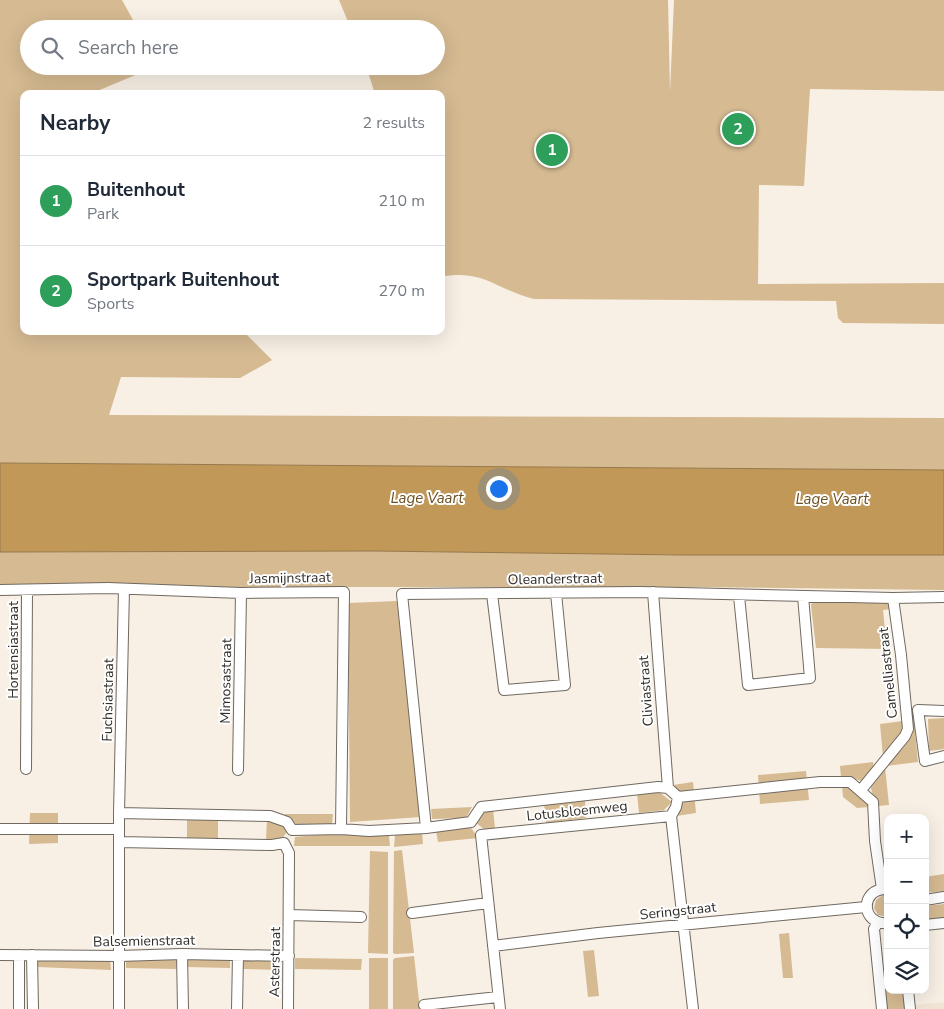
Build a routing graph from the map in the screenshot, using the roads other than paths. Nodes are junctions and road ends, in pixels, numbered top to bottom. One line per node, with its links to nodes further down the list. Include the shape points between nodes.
1 (124, 589): 3 (street, Jasmijnstraat); 5 (street, Jasmijnstraat); 19 (street, Fuchsiastraat)
2 (0, 590): 3 (street, Jasmijnstraat)
3 (27, 590): 14 (street, Hortensiastraat)
4 (653, 592): 6 (street, Oleanderstraat); 8 (street, Oleanderstraat); 16 (street, Cliviastraat)
5 (241, 593): 15 (street, Mimosastraat); 25 (street, Jasmijnstraat, via 344,592)
6 (556, 593): 7 (street, Oleanderstraat); 7 (street, via 565,685 504,690)
7 (492, 594): 23 (street, Oleanderstraat, via 402,594)
8 (739, 596): 9 (street, Oleanderstraat); 9 (street, via 748,685 810,678)
9 (803, 596): 11 (street, Oleanderstraat)
10 (944, 596): 11 (street, Oleanderstraat)
11 (893, 598): 17 (street, Camelliastraat, via 908,729)
12 (944, 711): 13 (street, via 918,710 925,760)
13 (944, 756)
14 (26, 769)
15 (238, 770)
16 (668, 788): 18 (street); 21 (street, Lotusbloemweg, via 481,807)
17 (861, 790): 18 (street, via 850,782 820,782); 30 (street, via 873,802 875,841)
18 (678, 797): 20 (street)
19 (119, 813): 22 (street); 26 (street, via 270,816 286,822)
20 (671, 816): 27 (street, Lotusbloemweg); 41 (street)
21 (472, 822): 23 (street); 27 (street)
22 (119, 828): 24 (street); 28 (street)
23 (426, 828): 25 (street)
24 (0, 829)
25 (341, 829): 26 (street)
26 (292, 830): 29 (street)
27 (481, 835): 34 (street)
28 (120, 842): 29 (street); 49 (street)
29 (284, 843): 37 (street, Asterstraat, via 289,853)
30 (884, 884)
31 (884, 889): 35 (street, via 872,893)
32 (944, 897): 33 (street)
33 (929, 899)
34 (488, 903): 36 (street); 43 (street)
35 (866, 907): 39 (street, via 870,916); 41 (street, Seringstraat)
36 (412, 913)
37 (289, 914): 38 (street, Asterstraat); 50 (street, Asterstraat)
38 (361, 917)
39 (883, 922): 62 (street, via 874,929)
40 (944, 923): 42 (street)
41 (684, 924): 43 (street, Seringstraat); 61 (street)
42 (929, 925)
43 (493, 946): 52 (street)
44 (182, 954): 48 (street, Balsemienstraat); 49 (street, Balsemienstraat); 57 (street)
45 (0, 955): 46 (street, Balsemienstraat)
46 (19, 955): 47 (street, Balsemienstraat); 54 (street)
47 (32, 955): 49 (street, Balsemienstraat); 55 (street)
48 (238, 955): 50 (street, Balsemienstraat); 58 (street)
49 (119, 956): 56 (street)
50 (289, 956): 59 (street, Asterstraat)
51 (908, 994): 63 (street)
52 (498, 997): 53 (street); 60 (street)
53 (424, 1005)
54 (19, 1009)
55 (33, 1009)
56 (119, 1009)
57 (183, 1009)
58 (237, 1009)
59 (288, 1009)
60 (500, 1009)
61 (693, 1009)
62 (882, 1009)
63 (910, 1009)

